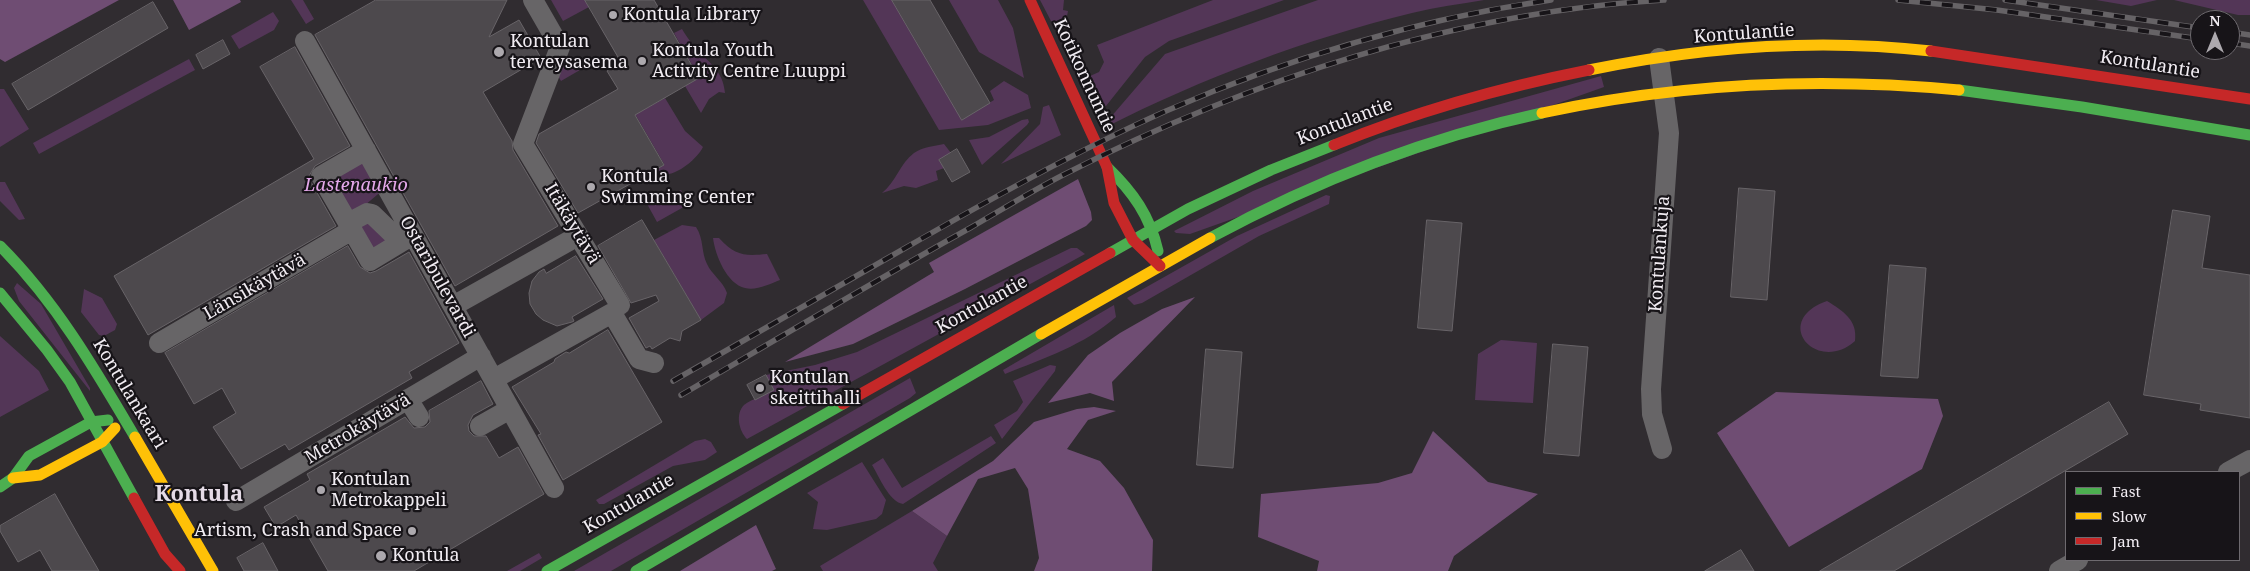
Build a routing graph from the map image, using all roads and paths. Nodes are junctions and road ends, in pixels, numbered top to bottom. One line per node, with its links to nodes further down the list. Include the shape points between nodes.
1 (533, 0): 19 (street, Itäkäytävä, via 560,47 523,144 550,182)
2 (1030, 0): 9 (main road, Kotikonnuntie)
3 (305, 41): 8 (street, Ostaribulevardi)
4 (1659, 58): 5 (street, Kontulankuja); 6 (main road, Kontulantie, via 1796,47 1902,48); 12 (main road, Kontulantie, via 1513,87 1393,121 1238,185)
5 (1664, 90): 7 (main road, via 1801,82 1908,85 2011,96); 17 (main road, via 1526,116 1411,149 1298,194 1214,235); 32 (street, Kontulankuja, via 1669,133 1651,388 1652,414)
6 (2250, 98)
7 (2250, 135)
8 (366, 150): 10 (street, Ostaribulevardi); 11 (street, via 318,176)
9 (1107, 167): 12 (main road, Kotikonnuntie, via 1134,193); 14 (main road, Kotikonnuntie, via 1114,203)
10 (388, 190): 11 (street, Länsikäytävä); 13 (street, Ostaribulevardi)
11 (354, 223): 13 (street, via 367,213 372,214); 13 (street, via 370,261); 21 (street, Länsikäytävä)
12 (1154, 229): 14 (main road, Kontulantie); 17 (main road, Kotikonnuntie)
13 (407, 238): 20 (street, Ostaribulevardi)
14 (1133, 240): 17 (main road, Kotikonnuntie); 42 (main road, Kontulantie)
15 (569, 241): 20 (street)
16 (0, 246): 28 (main road, Kontulankaari, via 29,276 68,326)
17 (1160, 266): 43 (main road)
18 (0, 293): 29 (main road, via 70,382)
19 (620, 305)
20 (453, 306): 23 (street, Ostaribulevardi)
21 (159, 343)
22 (642, 344): 24 (street, via 654,363 639,359 612,313)
23 (481, 356): 24 (street, Ostaribulevardi); 25 (street, Metrokäytävä)
24 (494, 379): 26 (street, Ostaribulevardi)
25 (408, 399): 27 (street); 38 (street, Metrokäytävä)
26 (510, 409): 30 (street); 37 (street, Ostaribulevardi, via 538,468)
27 (419, 417)
28 (124, 418): 29 (main road); 31 (main road); 41 (main road, Kontulankaari)
29 (91, 422): 31 (main road); 35 (main road, via 29,456)
30 (480, 426)
31 (102, 442): 35 (main road, via 40,475); 40 (main road, via 165,554)
32 (1662, 449)
33 (2250, 460): 34 (street)
34 (2230, 471)
35 (13, 478): 36 (main road)
36 (0, 487)
37 (554, 488)
38 (236, 501)
39 (2076, 561): 44 (street)
40 (180, 571)
41 (213, 571)
42 (547, 571)
43 (636, 571)
44 (2058, 571)

